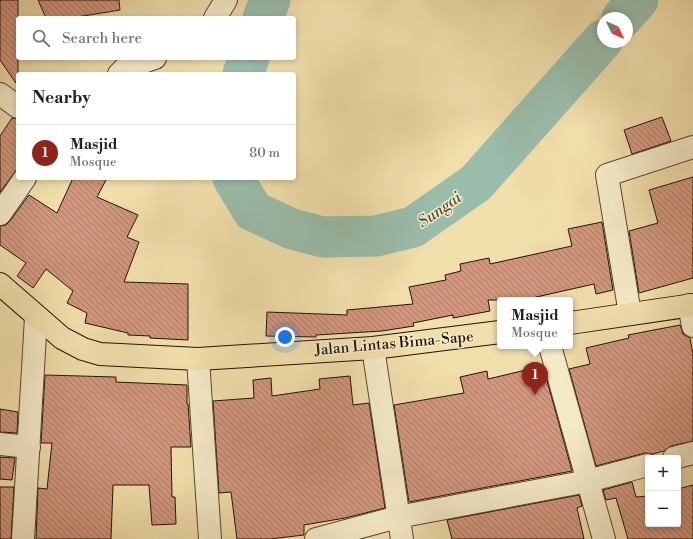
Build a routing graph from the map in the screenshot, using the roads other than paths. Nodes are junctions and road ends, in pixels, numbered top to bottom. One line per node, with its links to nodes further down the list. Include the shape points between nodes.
1 (226, 0): 2 (street)
2 (216, 16)
3 (149, 60): 4 (street)
4 (121, 72)
5 (0, 94): 6 (street)
6 (16, 106)
7 (693, 147): 12 (street, via 607,175)
8 (25, 180): 9 (street)
9 (0, 214)
10 (0, 284): 13 (highway, Jalan Lintas Bima-Sape)
11 (692, 312): 12 (highway)
12 (630, 314): 14 (highway)
13 (36, 317): 18 (highway, Jalan Lintas Bima-Sape, via 62,338 100,354); 20 (street)
14 (573, 323)
15 (497, 332): 16 (highway, Jalan Lintas Bima-Sape)
16 (373, 348): 18 (highway, Jalan Lintas Bima-Sape); 25 (street)
17 (551, 349): 24 (street)
18 (198, 359): 27 (street)
19 (0, 444): 20 (street)
20 (28, 447): 26 (street)
21 (693, 453): 22 (street)
22 (681, 456)
23 (645, 466): 24 (street)
24 (588, 481): 25 (street); 30 (street)
25 (398, 517): 28 (street); 29 (street)
26 (23, 539)
27 (210, 539)
28 (316, 539)
29 (402, 539)
30 (604, 539)

